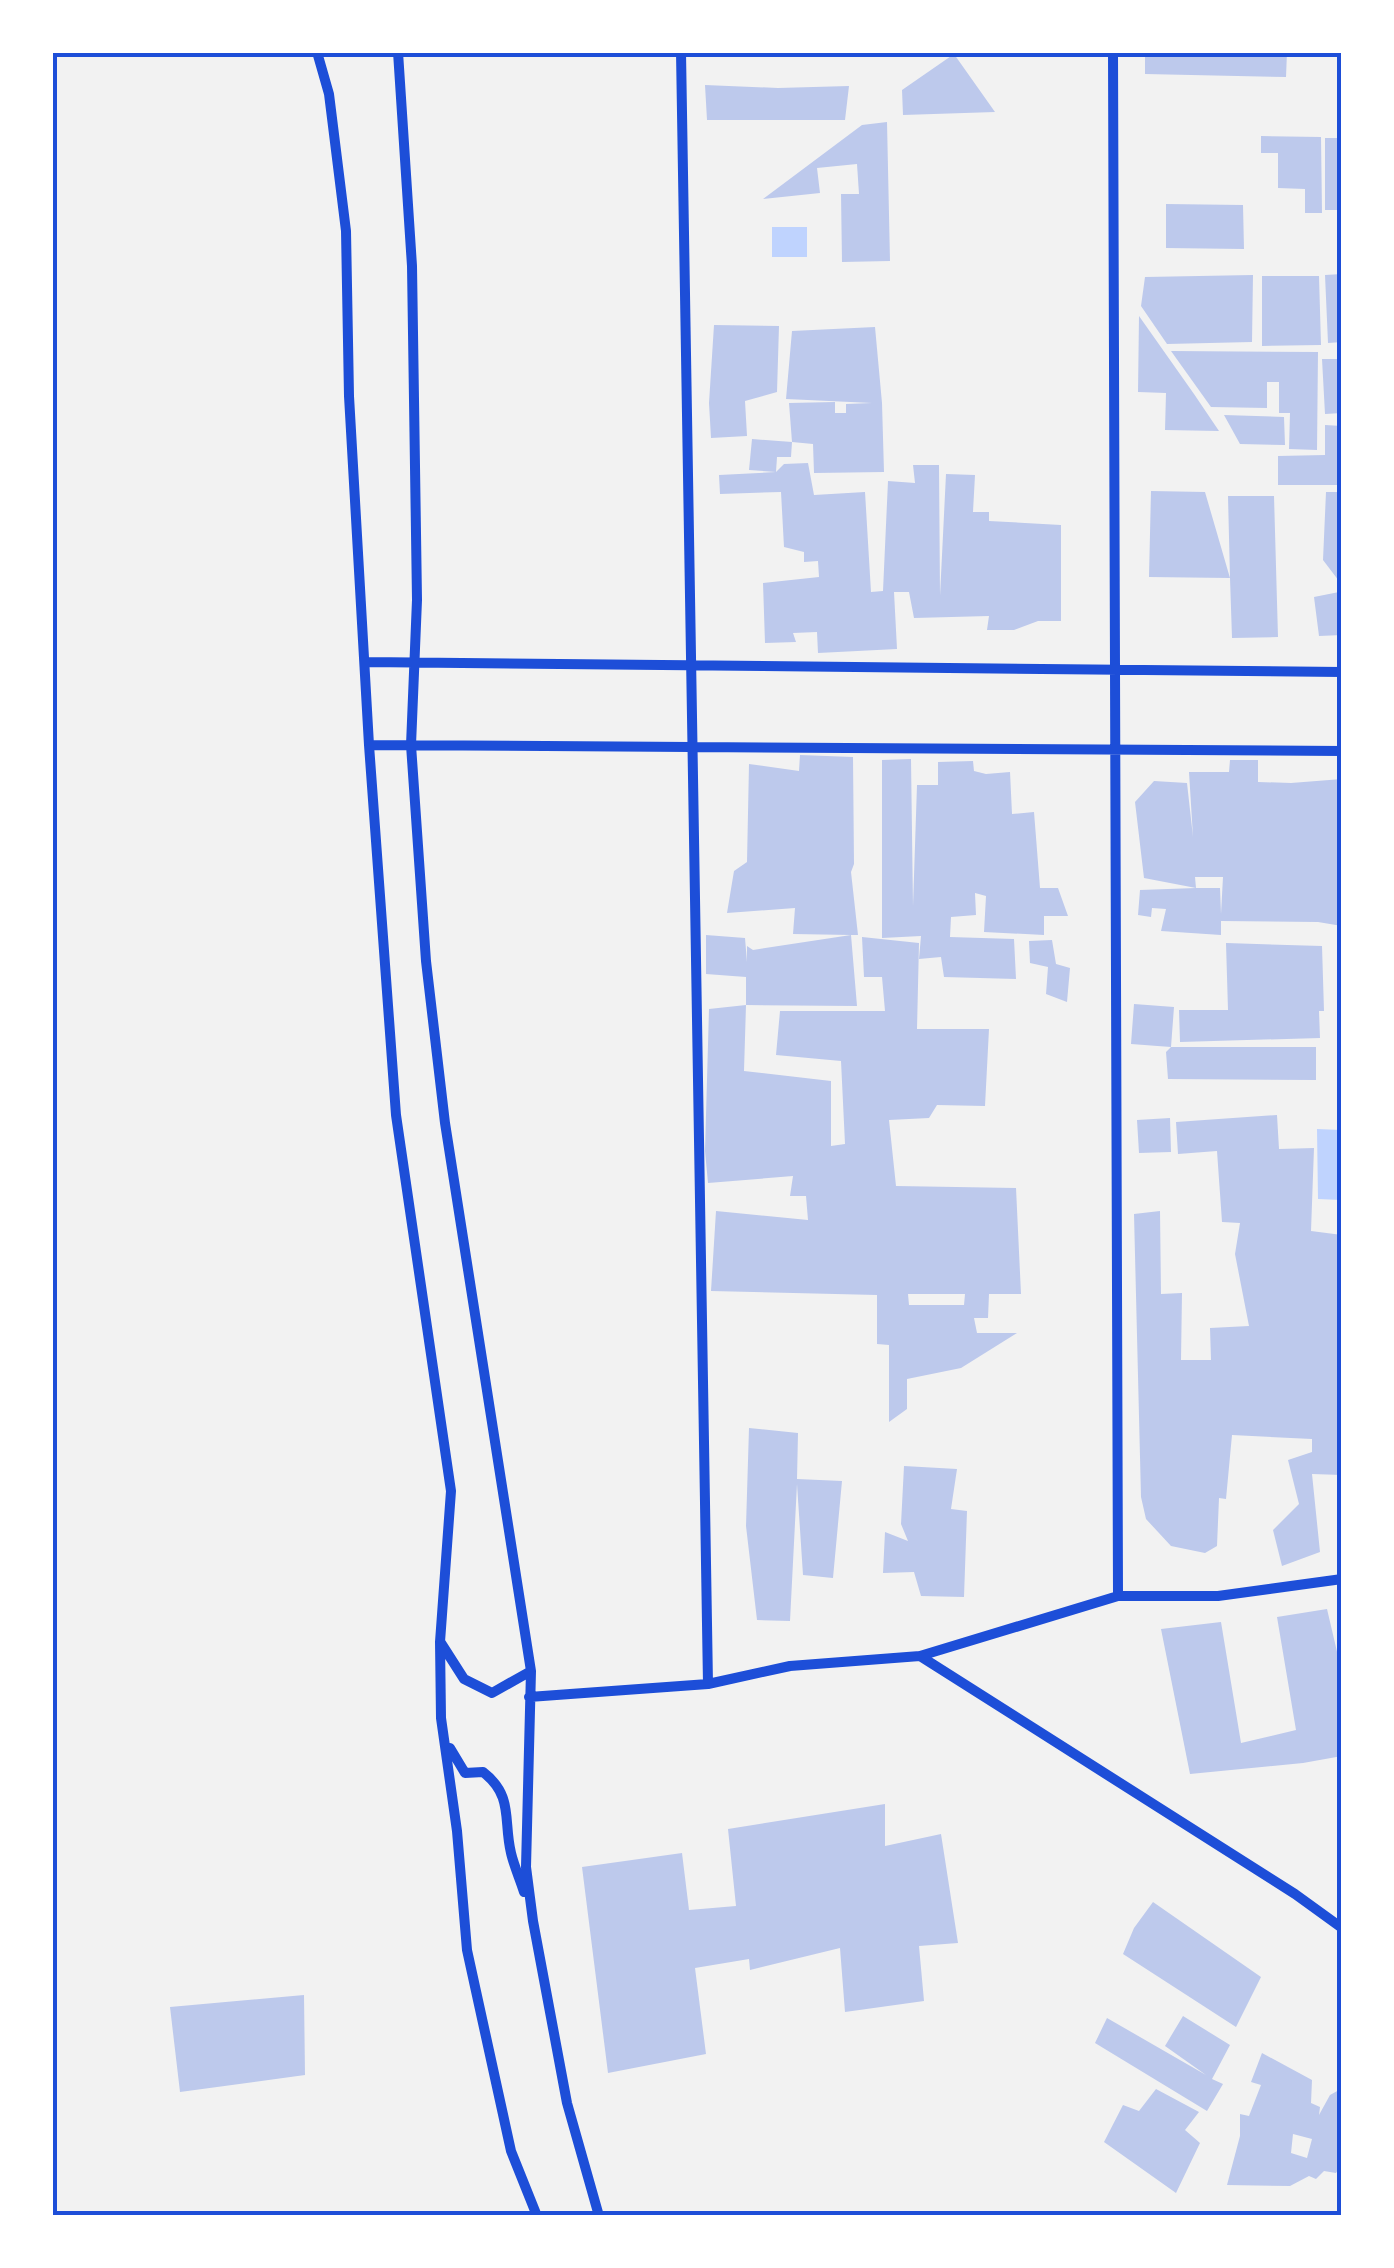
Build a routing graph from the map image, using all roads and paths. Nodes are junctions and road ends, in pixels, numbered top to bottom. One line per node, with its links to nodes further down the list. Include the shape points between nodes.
1 (316, 52): 5 (street, via 329,94 346,231)
2 (398, 52): 6 (street, via 412,266)
3 (680, 52): 7 (street)
4 (1114, 52): 8 (street)
5 (366, 662): 6 (street); 10 (street)
6 (414, 662): 7 (street); 11 (street)
7 (691, 665): 8 (street); 12 (street)
8 (1116, 670): 9 (street); 13 (street)
9 (1342, 672)
10 (368, 745): 11 (street); 17 (street, via 396,1115 451,1491)
11 (411, 745): 12 (street); 19 (street, via 445,1123)
12 (692, 746): 13 (street); 20 (street)
13 (1116, 750): 14 (street); 16 (street)
14 (1342, 751)
15 (1342, 1579): 16 (street, via 1218,1596)
16 (1118, 1596): 18 (street)
17 (440, 1642): 19 (street, via 464,1679 492,1693); 22 (street)
18 (920, 1656): 20 (street, via 790,1666); 24 (street)
19 (531, 1672): 21 (street)
20 (708, 1684): 21 (street)
21 (529, 1697): 23 (street, via 526,1868)
22 (441, 1718): 23 (street, via 465,1773 483,1772 504,1798 510,1849); 25 (street, via 466,1950 512,2151)
23 (533, 1921): 26 (street, via 567,2103)
24 (1342, 1928)
25 (536, 2216)
26 (598, 2216)

